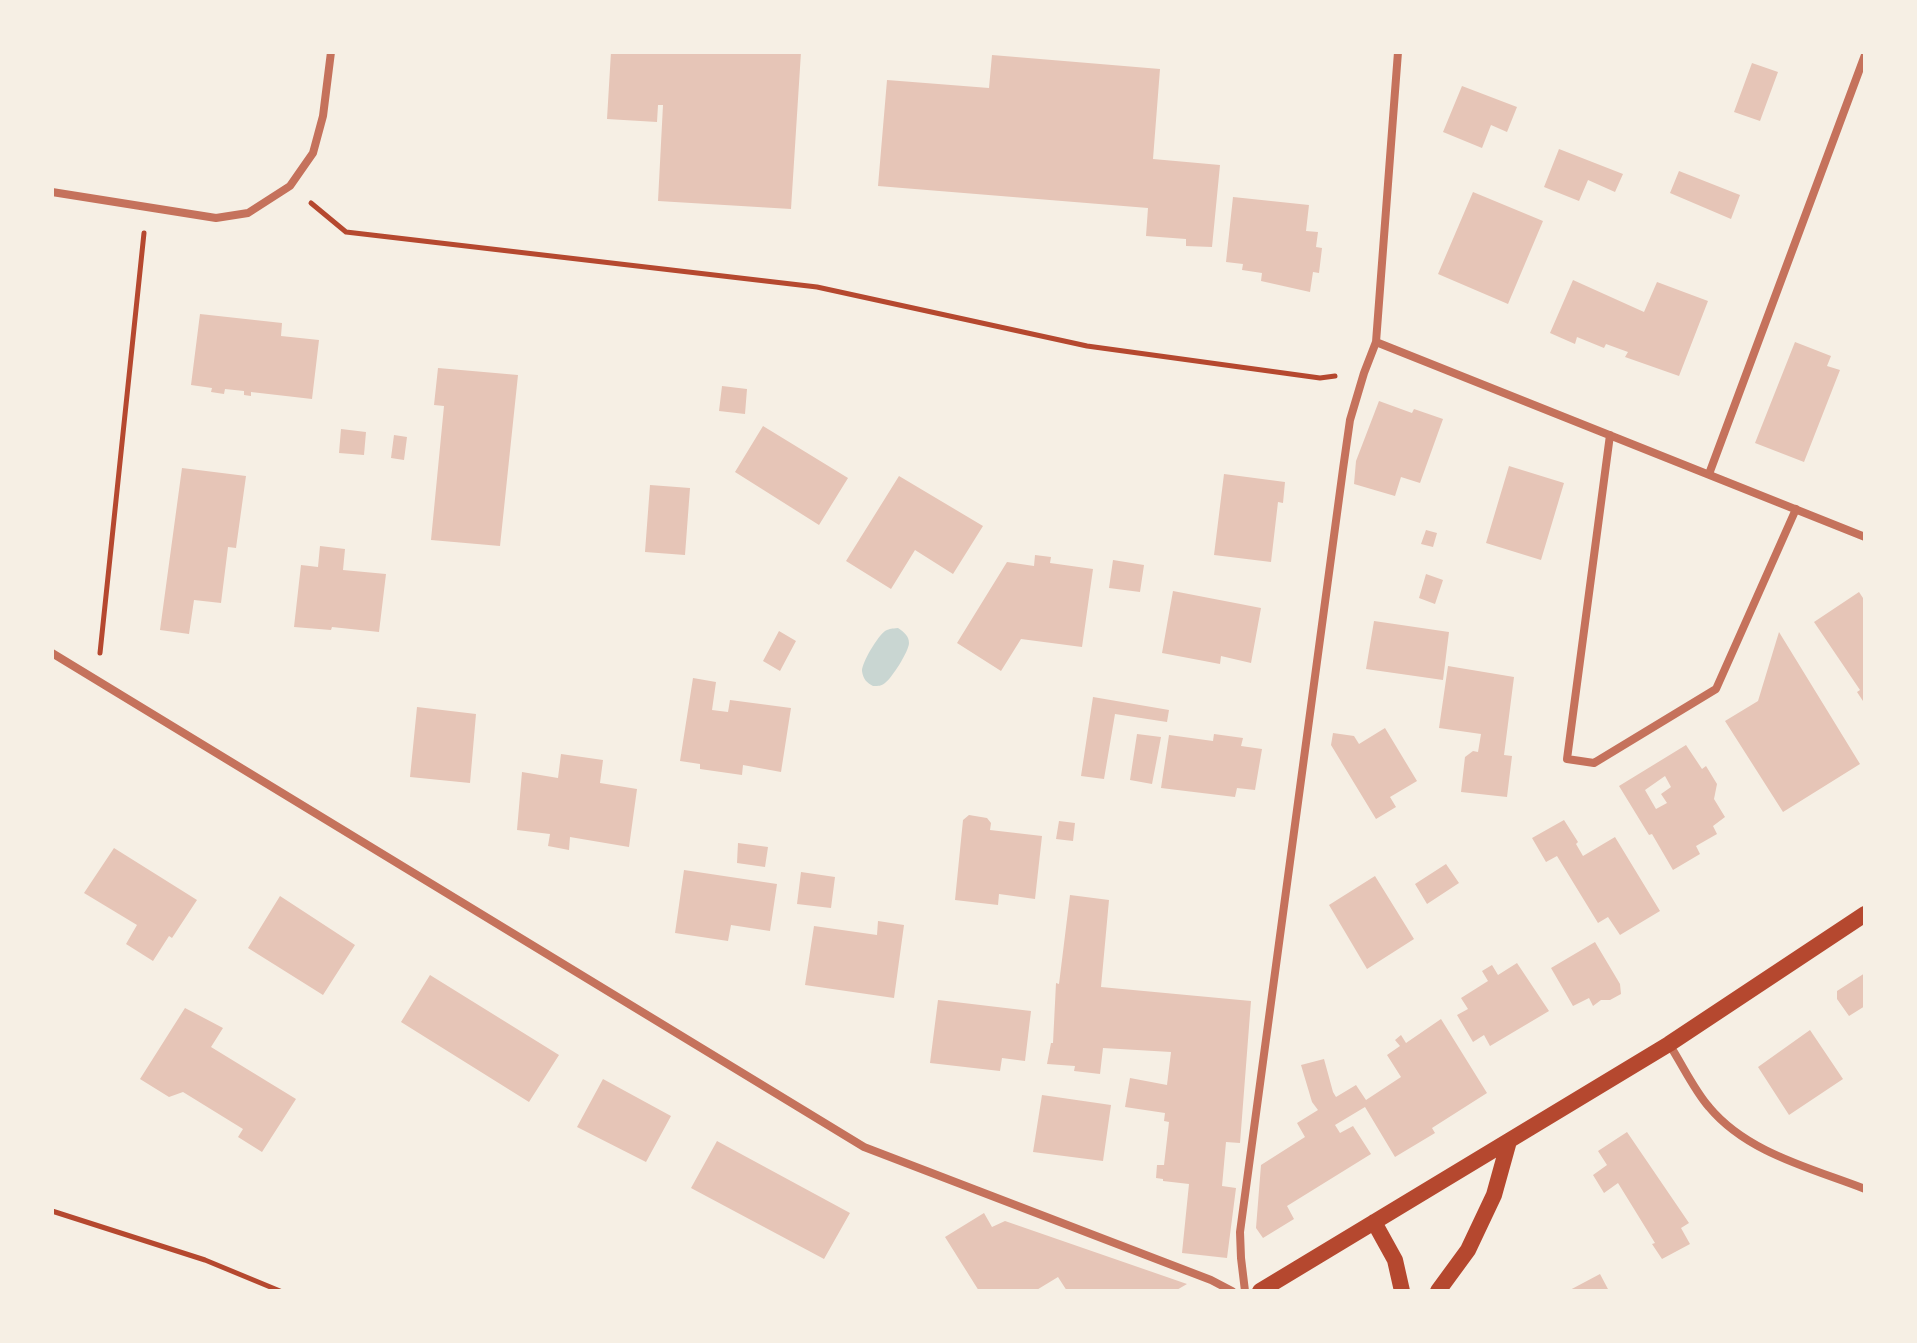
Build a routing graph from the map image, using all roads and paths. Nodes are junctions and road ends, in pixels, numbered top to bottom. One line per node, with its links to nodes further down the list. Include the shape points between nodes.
1 (331, 52): 4 (street, via 313,153)
2 (1398, 52): 7 (street)
3 (1865, 55): 10 (street)
4 (290, 186): 6 (street, via 248,213 226,217); 8 (path, via 346,232 817,287 1103,348 1320,378)
5 (52, 192): 6 (street)
6 (146, 208): 14 (path)
7 (1376, 342): 8 (street); 9 (street)
8 (1364, 373): 23 (street, via 1350,420 1244,1202 1240,1246)
9 (1610, 435): 10 (street); 11 (street, via 1567,759 1594,763 1716,689)
10 (1709, 474): 11 (street)
11 (1796, 509): 12 (street)
12 (1865, 537)
13 (52, 653): 14 (street)
14 (97, 680): 22 (street, via 864,1147)
15 (1865, 914): 16 (main road)
16 (1669, 1044): 17 (main road); 18 (street, via 1707,1106 1732,1131 1767,1151)
17 (1509, 1141): 20 (main road); 26 (main road, via 1494,1195 1468,1250)
18 (1865, 1189)
19 (52, 1211): 21 (path, via 205,1260)
20 (1374, 1222): 24 (main road); 25 (main road, via 1395,1260)
21 (280, 1291)
22 (1232, 1291)
23 (1245, 1291)
24 (1260, 1291)
25 (1402, 1291)
26 (1438, 1291)

